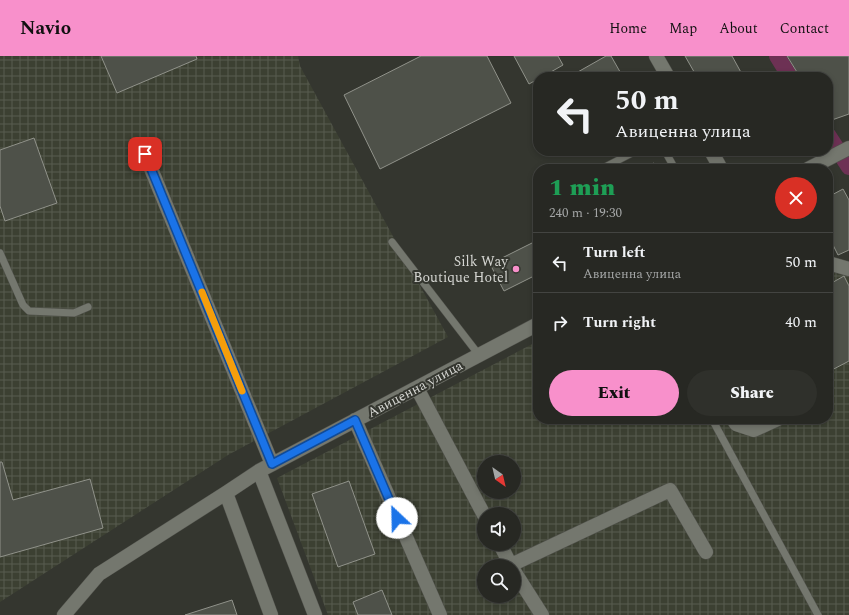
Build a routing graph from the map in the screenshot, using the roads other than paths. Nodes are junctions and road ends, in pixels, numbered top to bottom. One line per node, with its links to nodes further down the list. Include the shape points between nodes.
1 (656, 56): 2 (street)
2 (665, 72)
3 (849, 148): 7 (street)
4 (145, 154): 20 (street)
5 (626, 156): 6 (lane)
6 (611, 164)
7 (818, 164)
8 (392, 242): 14 (lane)
9 (0, 253): 12 (lane, via 23,305 29,311 74,313)
10 (833, 264): 11 (street)
11 (849, 268)
12 (88, 307)
13 (533, 327): 14 (street, Авиценна улица)
14 (479, 355): 15 (street, Авиценна улица)
15 (417, 388): 16 (street, Авиценна улица); 23 (street)
16 (355, 420): 20 (street, Авиценна улица); 30 (street)
17 (715, 424): 32 (lane)
18 (736, 424): 19 (street, via 754,430)
19 (767, 424)
20 (272, 464): 21 (street, Авиценна улица)
21 (259, 471): 22 (street, Авиценна улица); 29 (street)
22 (226, 493): 27 (street, Авиценна улица, via 99,574); 28 (street)
23 (480, 507)
24 (706, 552): 25 (street, via 670,490)
25 (521, 561)
26 (521, 582): 31 (street)
27 (64, 615)
28 (271, 615)
29 (315, 615)
30 (440, 615)
31 (542, 615)
32 (818, 615)

